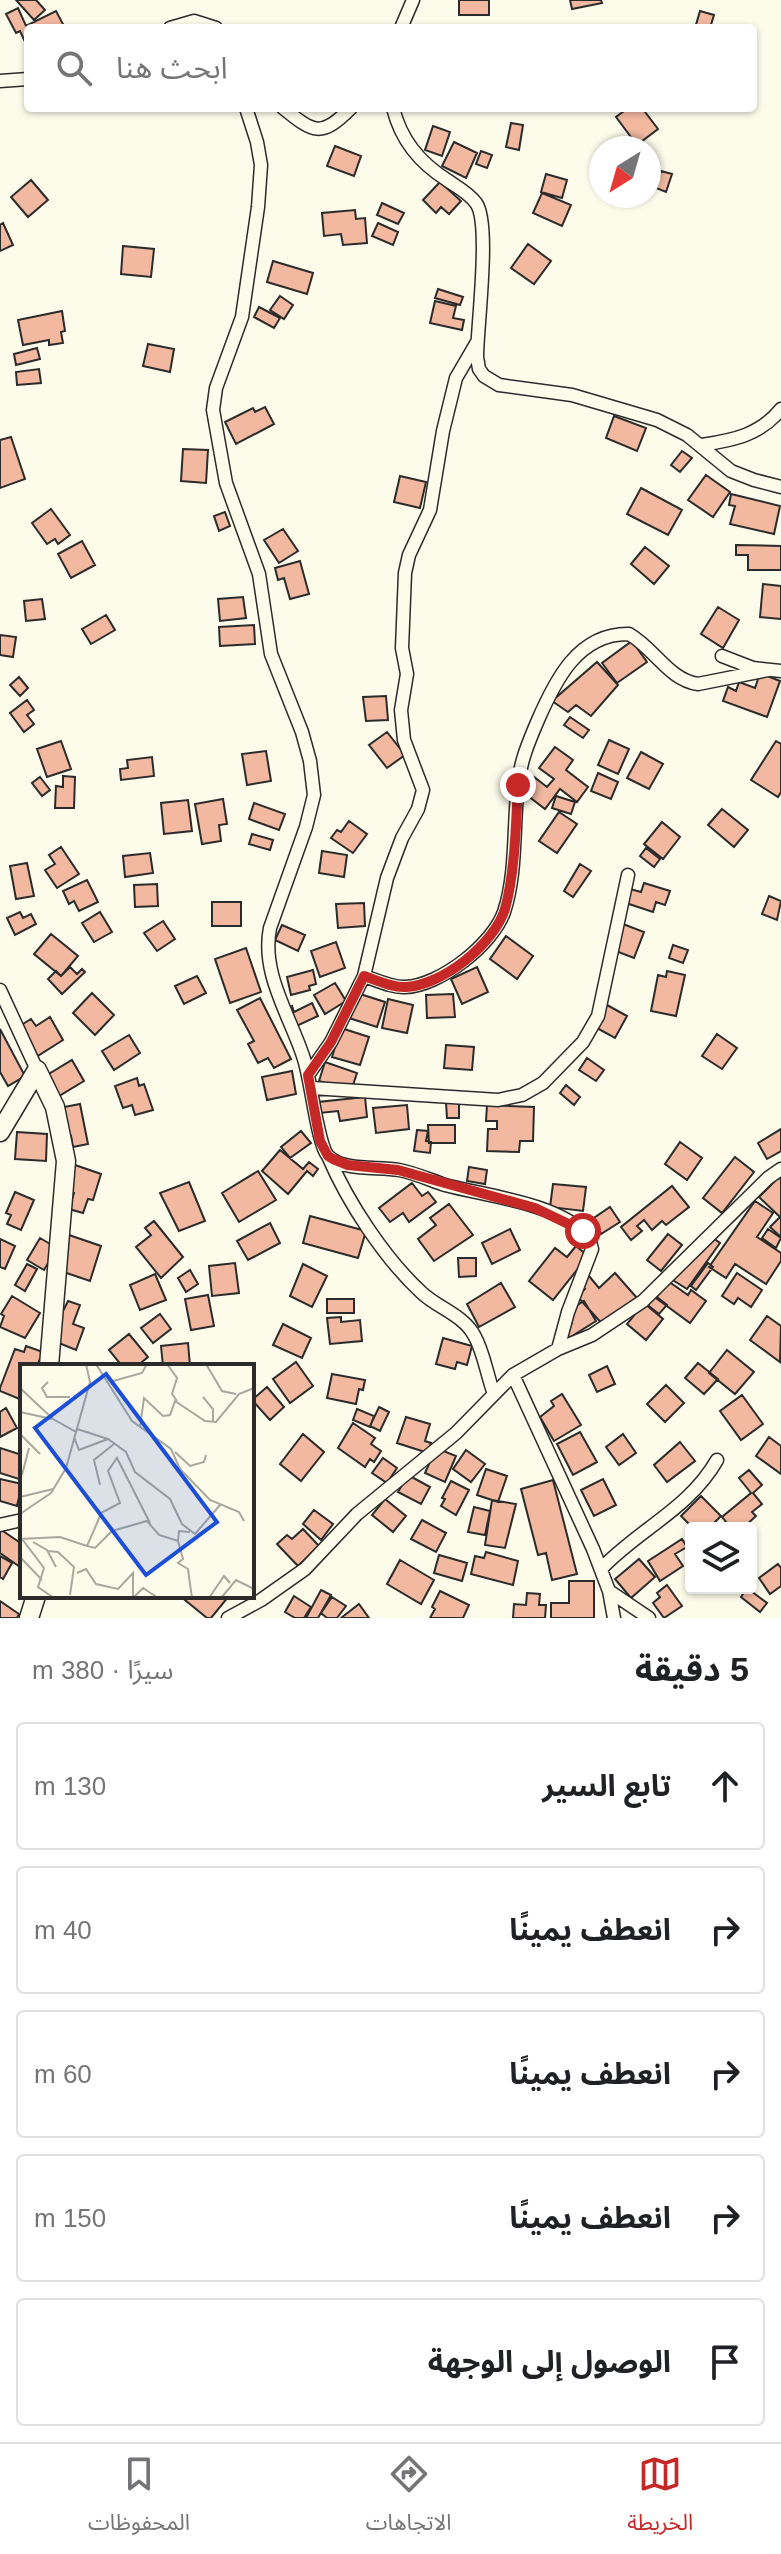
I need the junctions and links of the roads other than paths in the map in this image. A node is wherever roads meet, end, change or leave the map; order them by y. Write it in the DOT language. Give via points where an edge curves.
graph roads {
  1 [pos="413,0"];
  2 [pos="184,24"];
  3 [pos="203,24"];
  4 [pos="403,24"];
  5 [pos="24,79"];
  6 [pos="0,81"];
  7 [pos="247,112"];
  8 [pos="288,112"];
  9 [pos="347,112"];
  10 [pos="394,112"];
  11 [pos="477,342"];
  12 [pos="781,409"];
  13 [pos="702,445"];
  14 [pos="781,487"];
  15 [pos="722,656"];
  16 [pos="774,671"];
  17 [pos="628,875"];
  18 [pos="364,976"];
  19 [pos="0,990"];
  20 [pos="37,1070"];
  21 [pos="310,1082"];
  22 [pos="0,1132"];
  23 [pos="328,1156"];
  24 [pos="781,1169"];
  25 [pos="558,1349"];
  26 [pos="49,1364"];
  27 [pos="513,1375"];
  28 [pos="494,1394"];
  29 [pos="717,1460"];
  30 [pos="20,1520"];
  31 [pos="0,1525"];
  32 [pos="601,1569"];
  33 [pos="609,1591"];
  34 [pos="35,1598"];
  35 [pos="29,1618"];
  36 [pos="228,1618"];
  37 [pos="614,1618"];
  38 [pos="649,1618"];
  1 -- 4 [label="street"];
  2 -- 3 [label="street"];
  5 -- 6 [label="street"];
  7 -- 21 [label="street" via="261,165 258,207 242,317 213,410 226,483 259,574 275,668 302,732 313,781 312,806 268,939 271,971"];
  8 -- 9 [label="street" via="318,130"];
  10 -- 11 [label="street" via="414,154 480,210"];
  11 -- 13 [label="street" via="479,369 499,385 572,395 635,412"];
  11 -- 18 [label="street" via="456,378 430,510 405,573 402,648 407,674 401,710 404,740 423,790 387,878"];
  12 -- 13 [label="street" via="756,432"];
  13 -- 14 [label="street" via="731,471"];
  15 -- 16 [label="street"];
  16 -- 18 [label="street" via="698,684 674,674 629,634 606,636 585,649 552,687 521,767 506,905 495,930 465,960 438,977 405,987"];
  17 -- 21 [label="street" via="598,1016 583,1042 543,1083 498,1100"];
  18 -- 21 [label="street"];
  19 -- 20 [label="street"];
  20 -- 22 [label="street"];
  20 -- 26 [label="street" via="55,1107 66,1161"];
  21 -- 23 [label="street" via="320,1141"];
  23 -- 25 [label="street" via="535,1208 583,1231 592,1249"];
  23 -- 28 [label="street" via="362,1218 398,1266 474,1335"];
  24 -- 25 [label="street" via="643,1301 592,1335"];
  25 -- 27 [label="street"];
  27 -- 28 [label="street"];
  27 -- 32 [label="street"];
  28 -- 36 [label="street" via="433,1454 357,1514 305,1569"];
  29 -- 32 [label="street" via="693,1494 629,1541"];
  30 -- 31 [label="street"];
  32 -- 33 [label="street"];
  33 -- 37 [label="street"];
  33 -- 38 [label="street"];
  34 -- 35 [label="street"];
}
